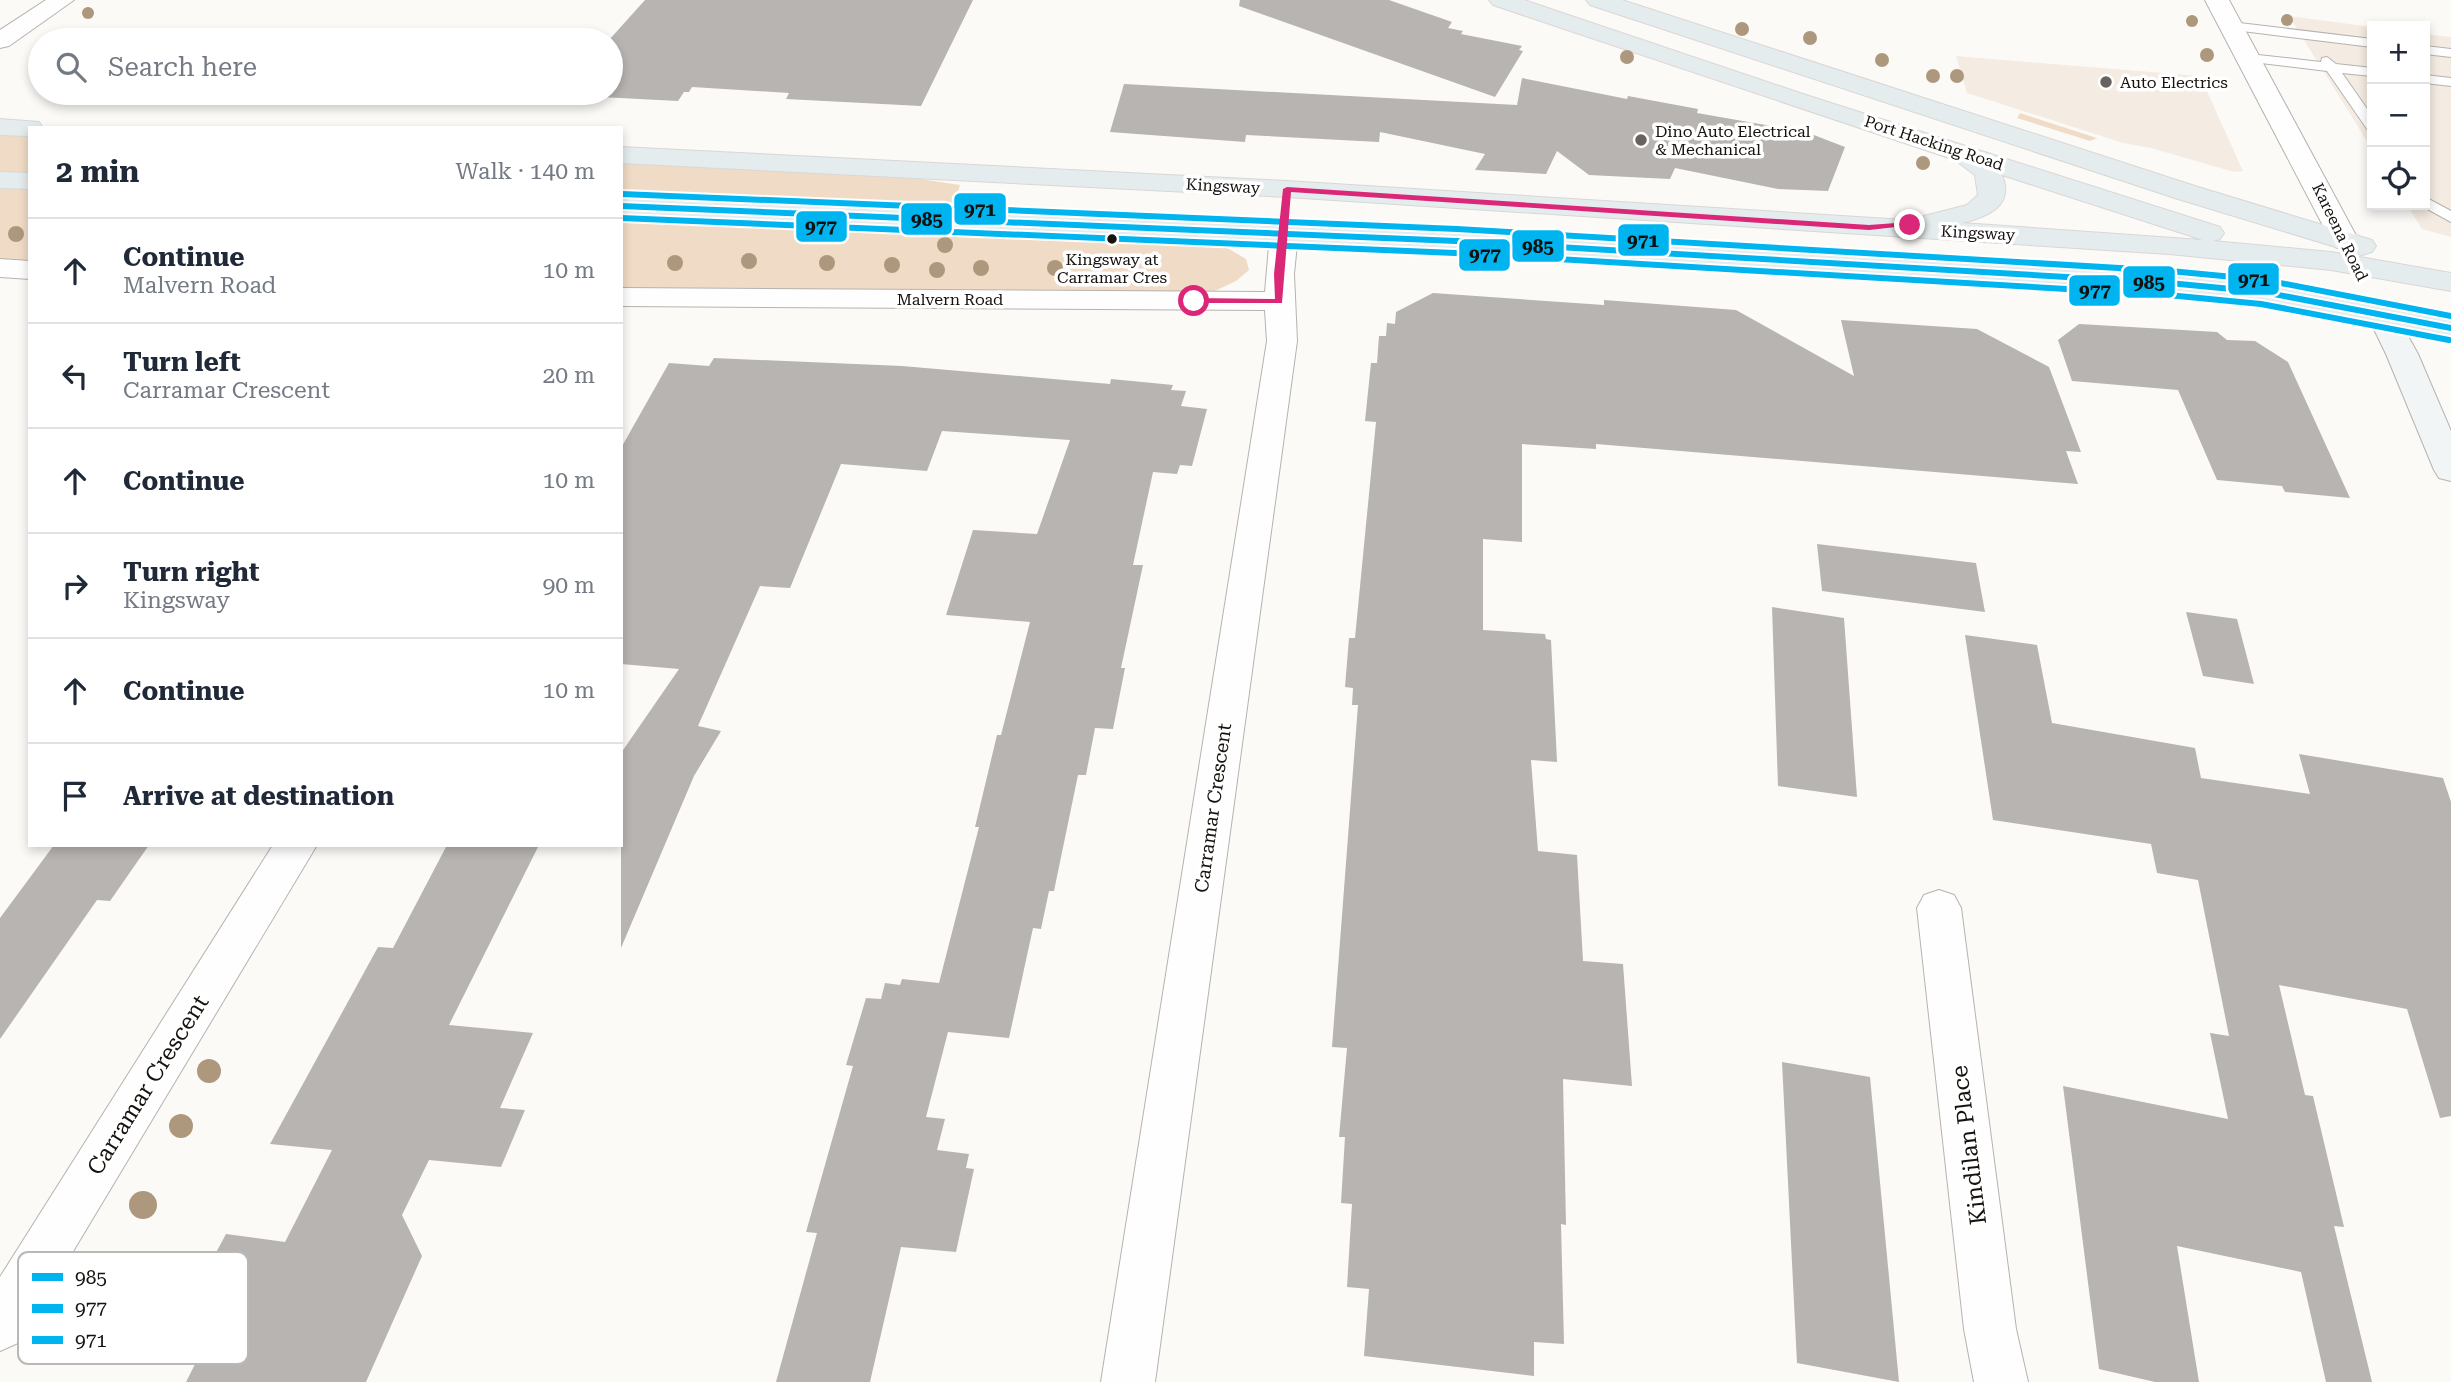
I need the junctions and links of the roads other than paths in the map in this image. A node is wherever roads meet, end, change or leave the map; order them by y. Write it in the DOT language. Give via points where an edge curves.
graph roads {
  1 [pos="62,0"];
  2 [pos="1501,0"];
  3 [pos="1598,0"];
  4 [pos="2217,0"];
  5 [pos="2231,26"];
  6 [pos="2310,36"];
  7 [pos="0,41"];
  8 [pos="2367,42"];
  9 [pos="2430,51"];
  10 [pos="2451,53"];
  11 [pos="2249,58"];
  12 [pos="2331,67"];
  13 [pos="2367,71"];
  14 [pos="2430,80"];
  15 [pos="2451,82"];
  16 [pos="2367,120"];
  17 [pos="0,127"];
  18 [pos="28,128"];
  19 [pos="1954,148"];
  20 [pos="623,155"];
  21 [pos="0,180"];
  22 [pos="28,181"];
  23 [pos="1287,189"];
  24 [pos="2430,205"];
  25 [pos="623,206"];
  26 [pos="2451,217"];
  27 [pos="1869,227"];
  28 [pos="1284,234"];
  29 [pos="2270,253"];
  30 [pos="2356,264"];
  31 [pos="0,268"];
  32 [pos="28,270"];
  33 [pos="2451,272"];
  34 [pos="2451,282"];
  35 [pos="1279,301"];
  36 [pos="625,304"];
  37 [pos="2451,312"];
  38 [pos="2381,313"];
  39 [pos="2451,328"];
  40 [pos="2451,470"];
  41 [pos="295,847"];
  42 [pos="1939,908"];
  43 [pos="45,1252"];
  44 [pos="18,1296"];
  45 [pos="0,1325"];
  46 [pos="1128,1382"];
  47 [pos="2001,1382"];
  1 -- 7 [label="street"];
  2 -- 19 [label="main road, Port Hacking Road"];
  3 -- 30 [label="main road, Port Hacking Road" via="2188,193"];
  4 -- 5 [label="street, Kareena Road"];
  5 -- 6 [label="lane"];
  5 -- 11 [label="street, Kareena Road"];
  6 -- 8 [label="lane"];
  6 -- 12 [label="lane"];
  9 -- 10 [label="lane"];
  11 -- 12 [label="lane"];
  11 -- 30 [label="street, Kareena Road"];
  12 -- 13 [label="lane"];
  12 -- 16 [label="lane"];
  14 -- 15 [label="lane"];
  17 -- 18 [label="main road"];
  19 -- 27 [label="main road" via="1988,172 1993,190 1989,203 1950,219"];
  19 -- 29 [label="main road, Port Hacking Road"];
  20 -- 23 [label="main road, Kingsway"];
  21 -- 22 [label="main road"];
  23 -- 27 [label="main road, Kingsway"];
  23 -- 28 [label="main road"];
  24 -- 26 [label="lane"];
  25 -- 28 [label="main road, Kingsway"];
  27 -- 29 [label="main road, Kingsway"];
  28 -- 35 [label="street, Carramar Crescent"];
  28 -- 38 [label="main road, Kingsway" via="2169,283 2263,292"];
  29 -- 30 [label="main road, Port Hacking Road"];
  30 -- 33 [label="main road"];
  30 -- 34 [label="main road"];
  30 -- 37 [label="main road"];
  30 -- 38 [label="main road, Kareena Road"];
  31 -- 32 [label="street"];
  35 -- 36 [label="street, Malvern Road"];
  35 -- 46 [label="street, Carramar Crescent" via="1282,341"];
  38 -- 39 [label="main road, Kingsway"];
  38 -- 40 [label="street, Kareena Road"];
  41 -- 43 [label="street, Carramar Crescent"];
  42 -- 47 [label="street, Kindilan Place" via="1990,1329"];
  44 -- 45 [label="street, Carramar Crescent"];
}
